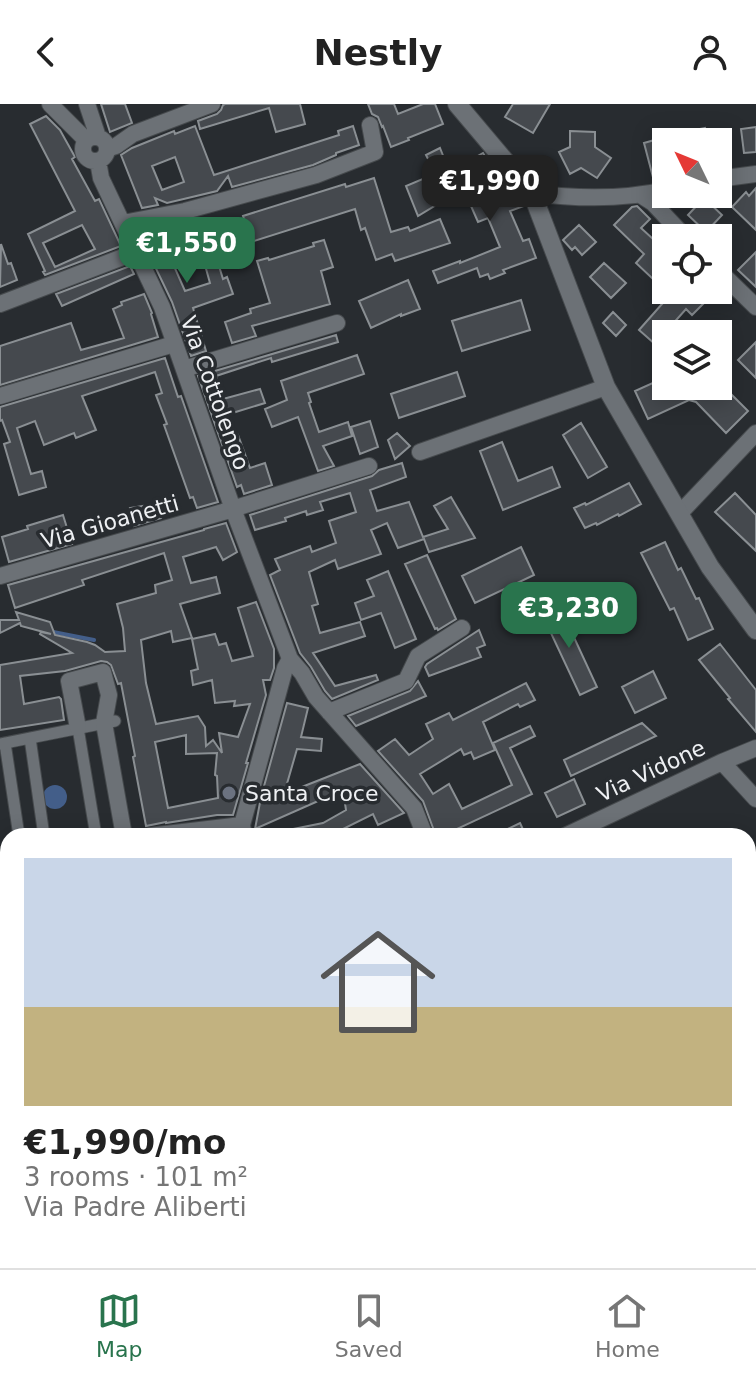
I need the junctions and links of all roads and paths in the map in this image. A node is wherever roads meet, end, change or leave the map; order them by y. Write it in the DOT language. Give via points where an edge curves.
graph roads {
  1 [pos="50,104"];
  2 [pos="87,104"];
  3 [pos="212,104"];
  4 [pos="457,104"];
  5 [pos="370,125"];
  6 [pos="97,147"];
  7 [pos="756,174"];
  8 [pos="732,177"];
  9 [pos="532,193"];
  10 [pos="652,194"];
  11 [pos="642,196"];
  12 [pos="123,223"];
  13 [pos="673,224"];
  14 [pos="136,252"];
  15 [pos="732,284"];
  16 [pos="0,304"];
  17 [pos="756,307"];
  18 [pos="337,323"];
  19 [pos="174,344"];
  20 [pos="184,369"];
  21 [pos="606,387"];
  22 [pos="0,396"];
  23 [pos="756,433"];
  24 [pos="420,452"];
  25 [pos="369,466"];
  26 [pos="233,509"];
  27 [pos="680,513"];
  28 [pos="0,576"];
  29 [pos="462,628"];
  30 [pos="756,630"];
  31 [pos="290,659"];
  32 [pos="329,712"];
  33 [pos="110,722"];
  34 [pos="78,728"];
  35 [pos="30,738"];
  36 [pos="2,744"];
  37 [pos="756,748"];
  38 [pos="722,762"];
  39 [pos="756,799"];
  40 [pos="18,828"];
  41 [pos="43,828"];
  42 [pos="95,828"];
  43 [pos="123,828"];
  44 [pos="244,828"];
  45 [pos="422,828"];
  46 [pos="582,828"];
  1 -- 6 [label="street"];
  2 -- 6 [label="street, Via Cottolengo"];
  3 -- 6 [label="street" via="133,134 116,146"];
  4 -- 9 [label="street"];
  5 -- 12 [label="street" via="375,152 316,175"];
  6 -- 12 [label="street, Via Cottolengo" via="101,178"];
  7 -- 8 [label="street"];
  9 -- 11 [label="street"];
  9 -- 21 [label="street"];
  10 -- 11 [label="street"];
  11 -- 13 [label="street"];
  12 -- 14 [label="street, Via Cottolengo"];
  14 -- 16 [label="street"];
  14 -- 19 [label="street, Via Cottolengo"];
  15 -- 17 [label="street"];
  18 -- 20 [label="street"];
  19 -- 20 [label="street, Via Cottolengo"];
  19 -- 22 [label="street"];
  20 -- 26 [label="street, Via Cottolengo"];
  21 -- 24 [label="street"];
  21 -- 27 [label="street"];
  23 -- 27 [label="street"];
  25 -- 26 [label="street"];
  26 -- 28 [label="street, Via Gioanetti"];
  26 -- 31 [label="street, Via Cottolengo"];
  27 -- 30 [label="street" via="710,567"];
  29 -- 32 [label="street" via="418,656 406,681"];
  31 -- 32 [label="street, Via Cottolengo"];
  31 -- 44 [label="street"];
  32 -- 45 [label="street, Via Cottolengo" via="414,808"];
  33 -- 34 [label="street"];
  33 -- 34 [label="street" via="103,672 69,681"];
  33 -- 43 [label="street"];
  34 -- 35 [label="street"];
  34 -- 42 [label="street"];
  35 -- 36 [label="street"];
  35 -- 41 [label="street"];
  36 -- 40 [label="street"];
  37 -- 38 [label="street, Via Vidone"];
  38 -- 39 [label="street"];
  38 -- 46 [label="street, Via Vidone"];
}
